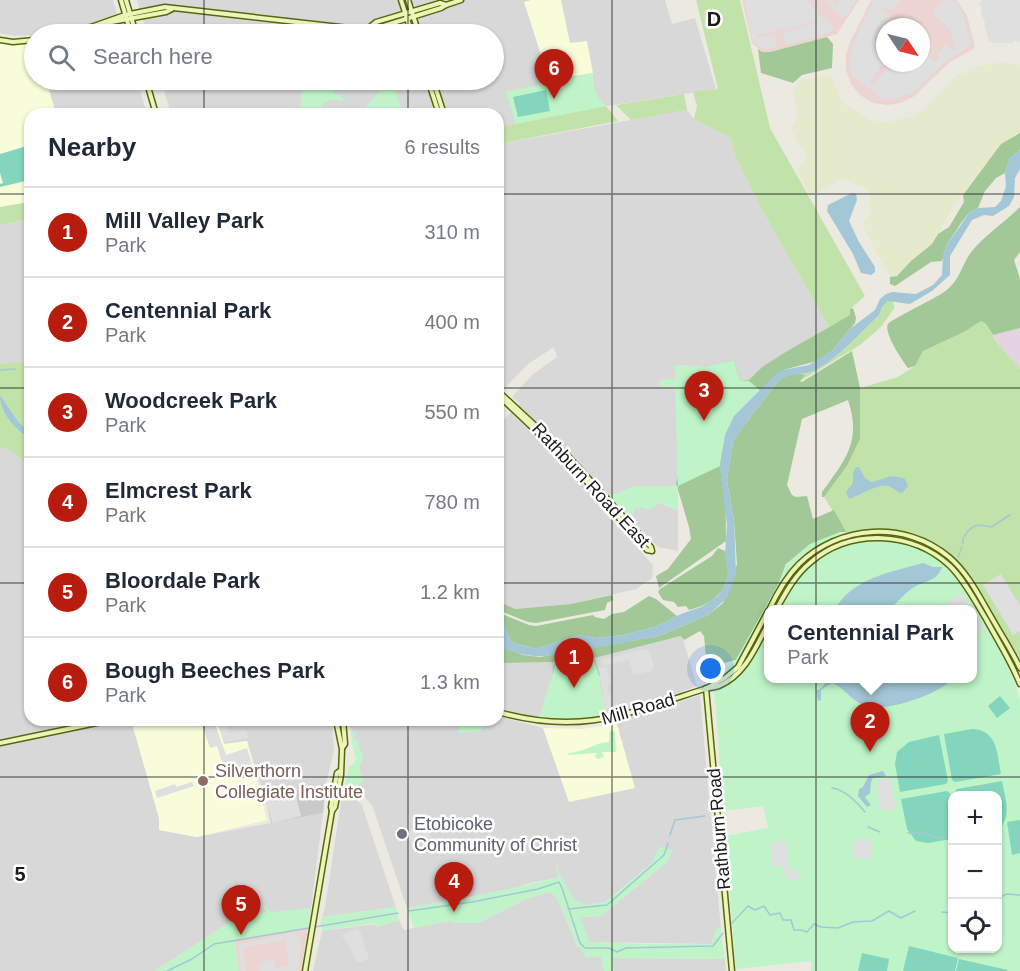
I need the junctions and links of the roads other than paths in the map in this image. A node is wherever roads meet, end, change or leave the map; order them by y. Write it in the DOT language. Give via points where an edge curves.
graph roads {
  1 [pos="121,0"];
  2 [pos="126,0"];
  3 [pos="401,0"];
  4 [pos="408,0"];
  5 [pos="461,0"];
  6 [pos="412,14"];
  7 [pos="128,16"];
  8 [pos="406,16"];
  9 [pos="101,24"];
  10 [pos="129,24"];
  11 [pos="132,24"];
  12 [pos="317,24"];
  13 [pos="374,24"];
  14 [pos="409,24"];
  15 [pos="416,24"];
  16 [pos="0,40"];
  17 [pos="24,41"];
  18 [pos="149,90"];
  19 [pos="431,90"];
  20 [pos="436,90"];
  21 [pos="154,108"];
  22 [pos="437,108"];
  23 [pos="442,108"];
  24 [pos="504,398"];
  25 [pos="504,399"];
  26 [pos="771,605"];
  27 [pos="779,605"];
  28 [pos="977,605"];
  29 [pos="977,605"];
  30 [pos="764,618"];
  31 [pos="764,631"];
  32 [pos="1020,668"];
  33 [pos="1020,684"];
  34 [pos="706,688"];
  35 [pos="504,713"];
  36 [pos="82,726"];
  37 [pos="337,726"];
  38 [pos="344,726"];
  39 [pos="0,743"];
  40 [pos="342,748"];
  41 [pos="305,971"];
  42 [pos="732,971"];
  1 -- 7 [label="street"];
  2 -- 7 [label="street"];
  3 -- 8 [label="street"];
  4 -- 6 [label="street"];
  5 -- 6 [label="street"];
  6 -- 8 [label="street"];
  6 -- 15 [label="street"];
  7 -- 9 [label="street"];
  7 -- 10 [label="street"];
  7 -- 11 [label="street"];
  7 -- 12 [label="street" via="165,7"];
  8 -- 13 [label="street"];
  8 -- 14 [label="street"];
  16 -- 17 [label="street"];
  18 -- 21 [label="street"];
  19 -- 22 [label="street"];
  20 -- 23 [label="street"];
  24 -- 25 [label="street, Rathburn Road East" via="569,457 651,547 651,552"];
  26 -- 32 [label="street" via="794,569 821,547 853,534 899,533 934,547 958,566 975,588"];
  27 -- 28 [label="street" via="798,574 818,556 854,540 873,538 911,543 937,556 962,580"];
  29 -- 33 [label="street"];
  30 -- 34 [label="street" via="738,667"];
  31 -- 34 [label="street" via="738,673 720,686"];
  34 -- 35 [label="street, Mill Road" via="623,716 591,722 548,722"];
  34 -- 42 [label="street, Rathburn Road"];
  36 -- 39 [label="street"];
  37 -- 40 [label="street"];
  38 -- 40 [label="street"];
  40 -- 41 [label="street" via="341,775"];
}
